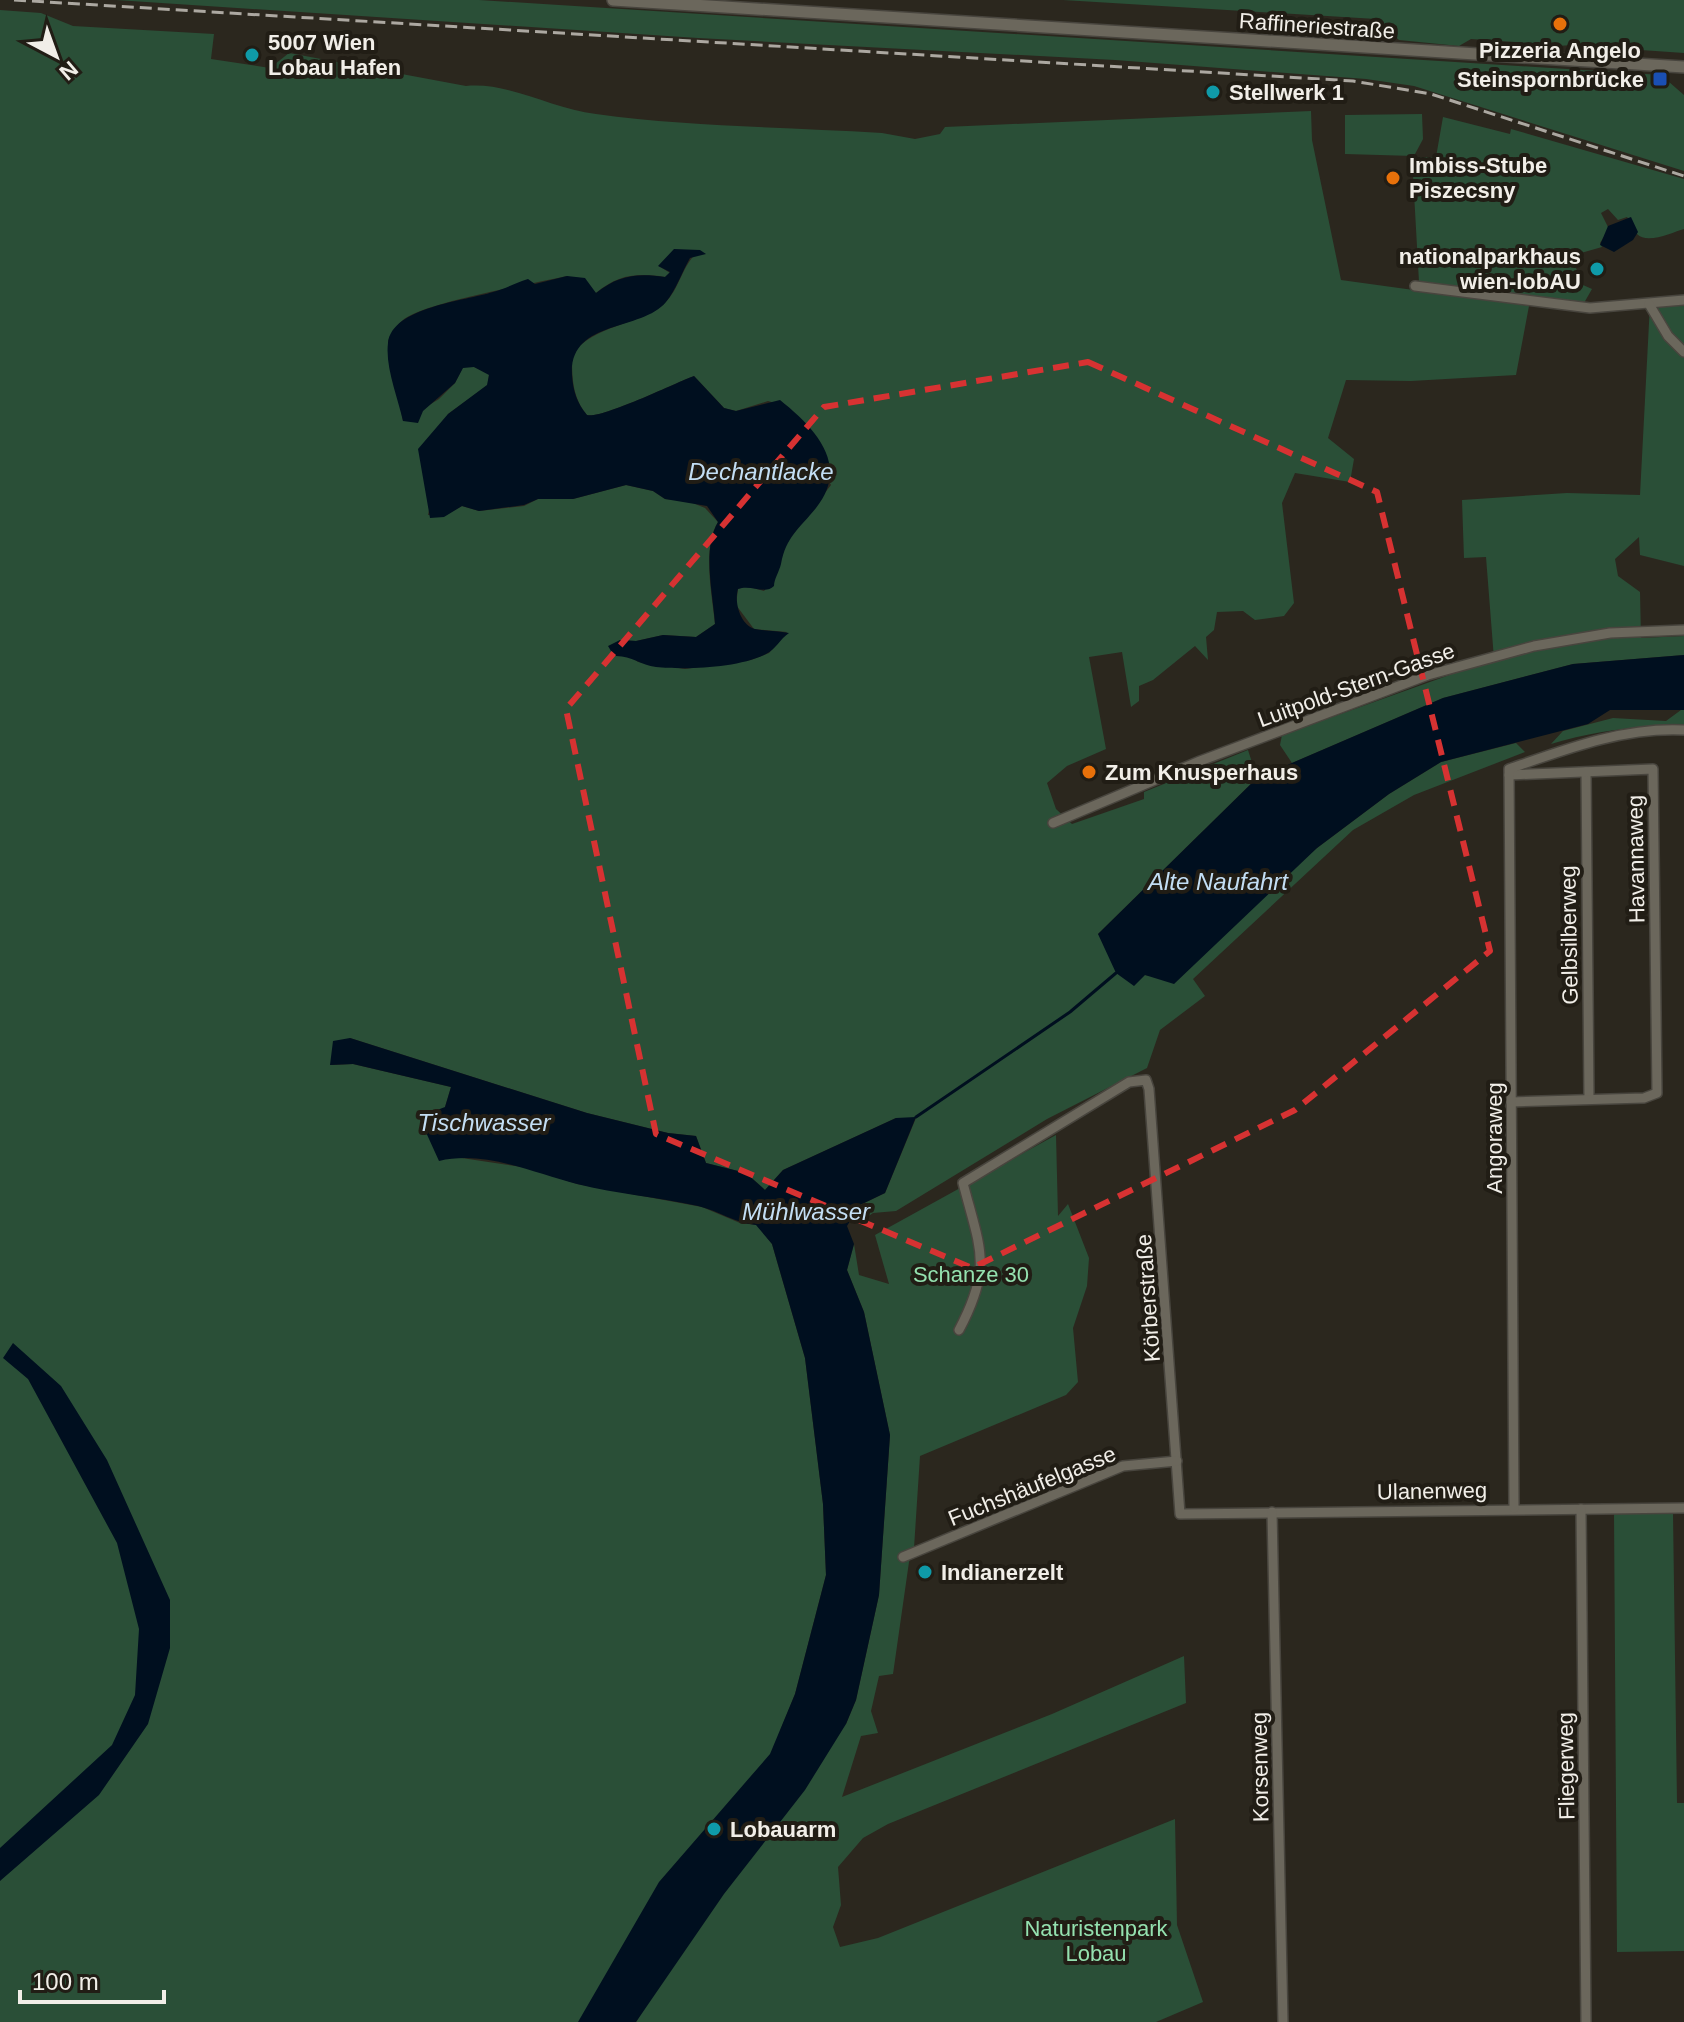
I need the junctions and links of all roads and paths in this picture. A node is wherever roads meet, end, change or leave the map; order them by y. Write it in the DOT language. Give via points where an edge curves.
graph roads {
  1 [pos="613,0"];
  2 [pos="1684,67"];
  3 [pos="1415,286"];
  4 [pos="1684,300"];
  5 [pos="1649,304"];
  6 [pos="1684,352"];
  7 [pos="1684,630"];
  8 [pos="1684,730"];
  9 [pos="1509,772"];
  10 [pos="1586,772"];
  11 [pos="1053,823"];
  12 [pos="1589,1099"];
  13 [pos="1511,1102"];
  14 [pos="959,1330"];
  15 [pos="1177,1461"];
  16 [pos="1514,1508"];
  17 [pos="1684,1508"];
  18 [pos="1581,1509"];
  19 [pos="1272,1512"];
  20 [pos="1180,1514"];
  21 [pos="903,1557"];
  22 [pos="1283,2022"];
  23 [pos="1586,2022"];
  1 -- 2 [label="street, Raffineriestraße"];
  3 -- 5 [label="street" via="1536,304"];
  4 -- 5 [label="street"];
  5 -- 6 [label="street"];
  7 -- 11 [label="street, Luitpold-Stern-Gasse" via="1610,633 1441,671 1200,761"];
  8 -- 9 [label="street" via="1591,741"];
  9 -- 10 [label="street, Havannaweg"];
  9 -- 13 [label="street, Angoraweg"];
  10 -- 12 [label="street, Gelbsilberweg"];
  10 -- 12 [label="street, Havannaweg" via="1653,769 1657,1093"];
  12 -- 13 [label="street"];
  13 -- 16 [label="street, Angoraweg"];
  14 -- 15 [label="street, Körberstraße" via="976,1297 983,1260 963,1183 1129,1082 1146,1080"];
  15 -- 20 [label="street, Körberstraße"];
  15 -- 21 [label="street, Fuchshäufelgasse" via="1123,1466"];
  16 -- 18 [label="street, Ulanenweg"];
  16 -- 19 [label="street, Ulanenweg"];
  17 -- 18 [label="street, Ulanenweg"];
  18 -- 23 [label="street, Fliegerweg"];
  19 -- 20 [label="street, Ulanenweg"];
  19 -- 22 [label="street, Korsenweg"];
}
